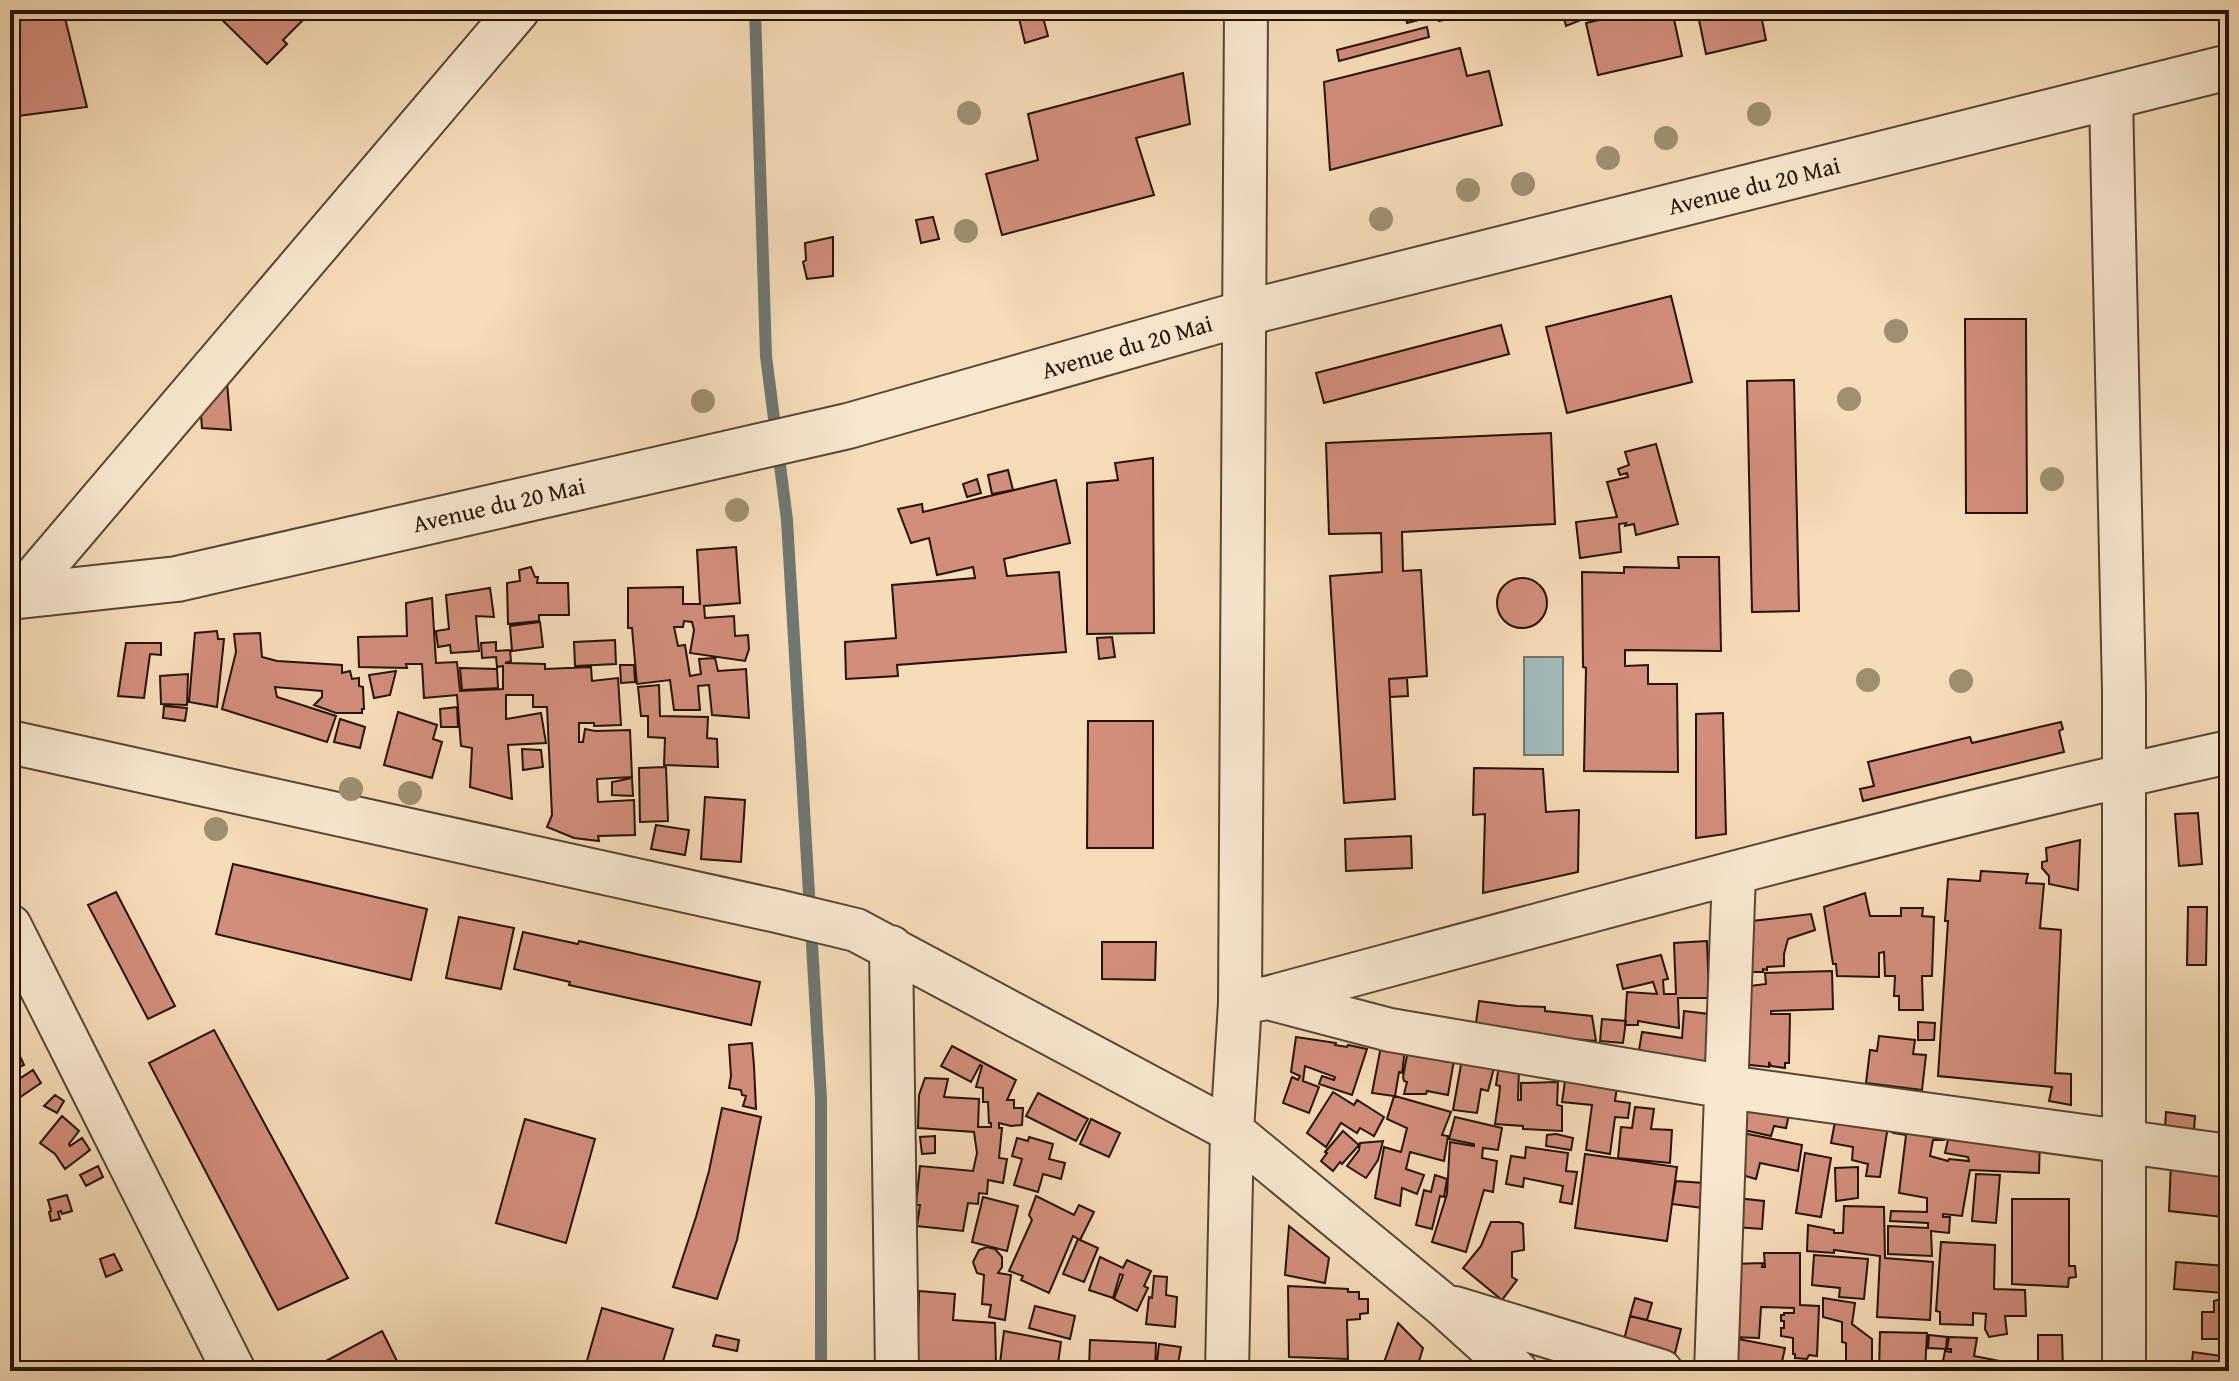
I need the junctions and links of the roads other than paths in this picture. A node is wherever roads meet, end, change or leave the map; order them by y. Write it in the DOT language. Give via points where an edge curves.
graph roads {
  1 [pos="1246,10"];
  2 [pos="511,13"];
  3 [pos="2229,67"];
  4 [pos="2111,97"];
  5 [pos="1245,313"];
  6 [pos="14,596"];
  7 [pos="10,742"];
  8 [pos="2229,752"];
  9 [pos="2125,775"];
  10 [pos="1734,873"];
  11 [pos="10,926"];
  12 [pos="873,939"];
  13 [pos="1254,1001"];
  14 [pos="1727,1087"];
  15 [pos="1232,1131"];
  16 [pos="2124,1140"];
  17 [pos="2229,1156"];
  18 [pos="1443,1305"];
  19 [pos="234,1371"];
  20 [pos="897,1371"];
  21 [pos="1227,1371"];
  22 [pos="1516,1371"];
  23 [pos="1661,1371"];
  24 [pos="1716,1371"];
  25 [pos="2124,1371"];
  1 -- 5 [label="street"];
  2 -- 6 [label="street"];
  3 -- 4 [label="street, Avenue du 20 Mai"];
  4 -- 5 [label="street, Avenue du 20 Mai"];
  4 -- 9 [label="street"];
  5 -- 6 [label="street, Avenue du 20 Mai" via="848,426 177,579"];
  5 -- 13 [label="street"];
  7 -- 12 [label="street" via="777,911"];
  8 -- 9 [label="street"];
  9 -- 10 [label="street"];
  9 -- 16 [label="street"];
  10 -- 13 [label="street"];
  10 -- 14 [label="street"];
  11 -- 19 [label="street"];
  12 -- 15 [label="street"];
  12 -- 20 [label="street" via="892,1102"];
  13 -- 14 [label="street" via="1390,1030"];
  13 -- 15 [label="street"];
  14 -- 16 [label="street"];
  14 -- 24 [label="street"];
  15 -- 18 [label="street"];
  15 -- 21 [label="street"];
  16 -- 17 [label="street"];
  16 -- 25 [label="street"];
  18 -- 22 [label="street"];
  18 -- 23 [label="street"];
}
